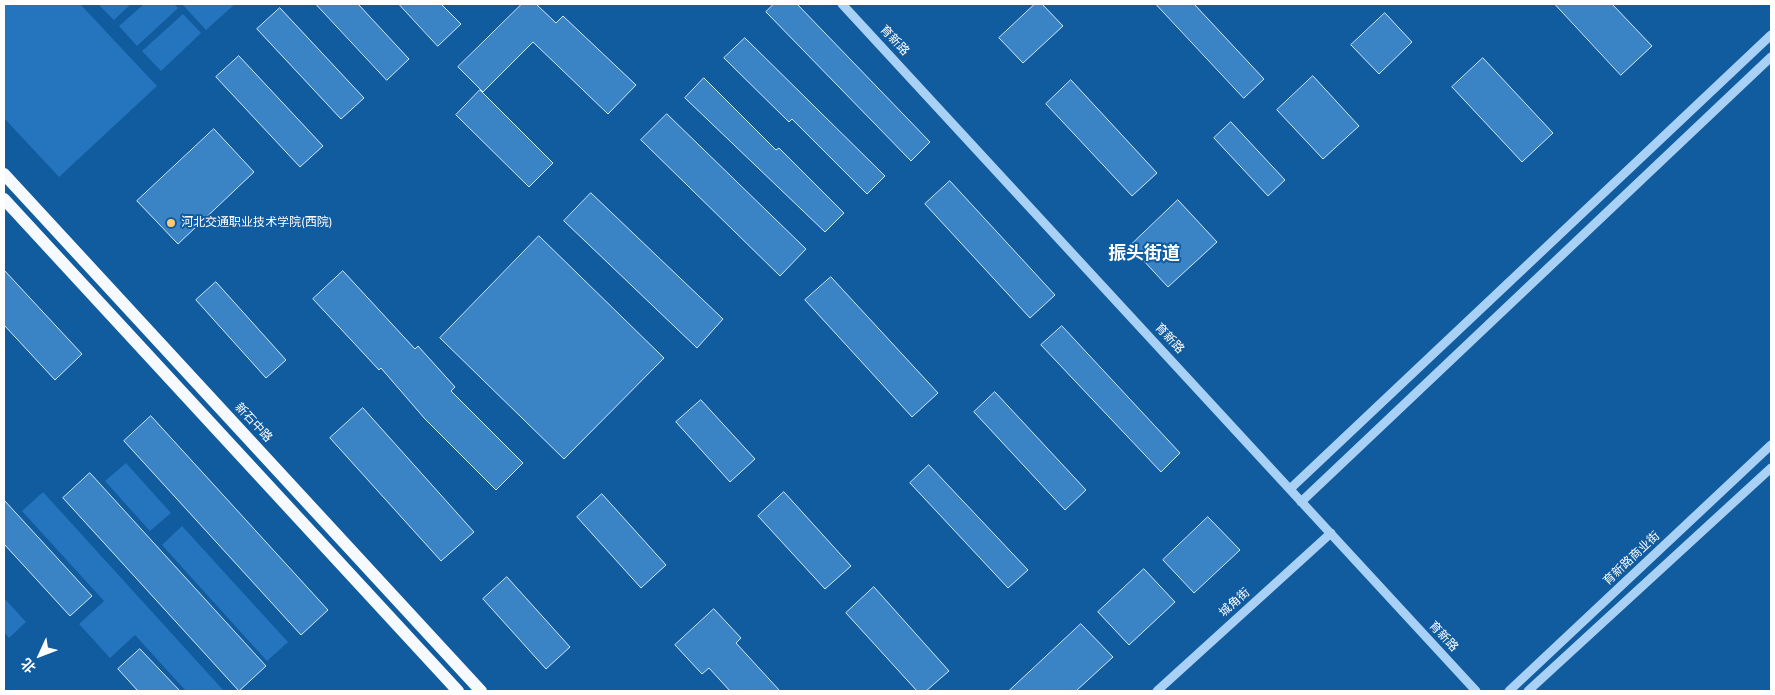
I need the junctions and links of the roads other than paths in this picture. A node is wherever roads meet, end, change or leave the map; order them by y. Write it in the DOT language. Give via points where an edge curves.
graph roads {
  1 [pos="842,4"];
  2 [pos="1771,35"];
  3 [pos="1771,58"];
  4 [pos="4,174"];
  5 [pos="4,199"];
  6 [pos="1771,445"];
  7 [pos="1771,468"];
  8 [pos="1290,489"];
  9 [pos="1302,502"];
  10 [pos="1331,533"];
  11 [pos="458,691"];
  12 [pos="481,691"];
  13 [pos="1157,691"];
  14 [pos="1476,691"];
  15 [pos="1509,691"];
  16 [pos="1528,691"];
  1 -- 8 [label="street, 育新路"];
  2 -- 8 [label="street"];
  3 -- 9 [label="street"];
  4 -- 12 [label="main road, 新石中路"];
  5 -- 11 [label="main road"];
  6 -- 15 [label="street, 育新路商业街"];
  7 -- 16 [label="street"];
  8 -- 9 [label="street, 育新路"];
  9 -- 10 [label="street, 育新路"];
  10 -- 13 [label="street, 城角街"];
  10 -- 14 [label="street, 育新路"];
}
